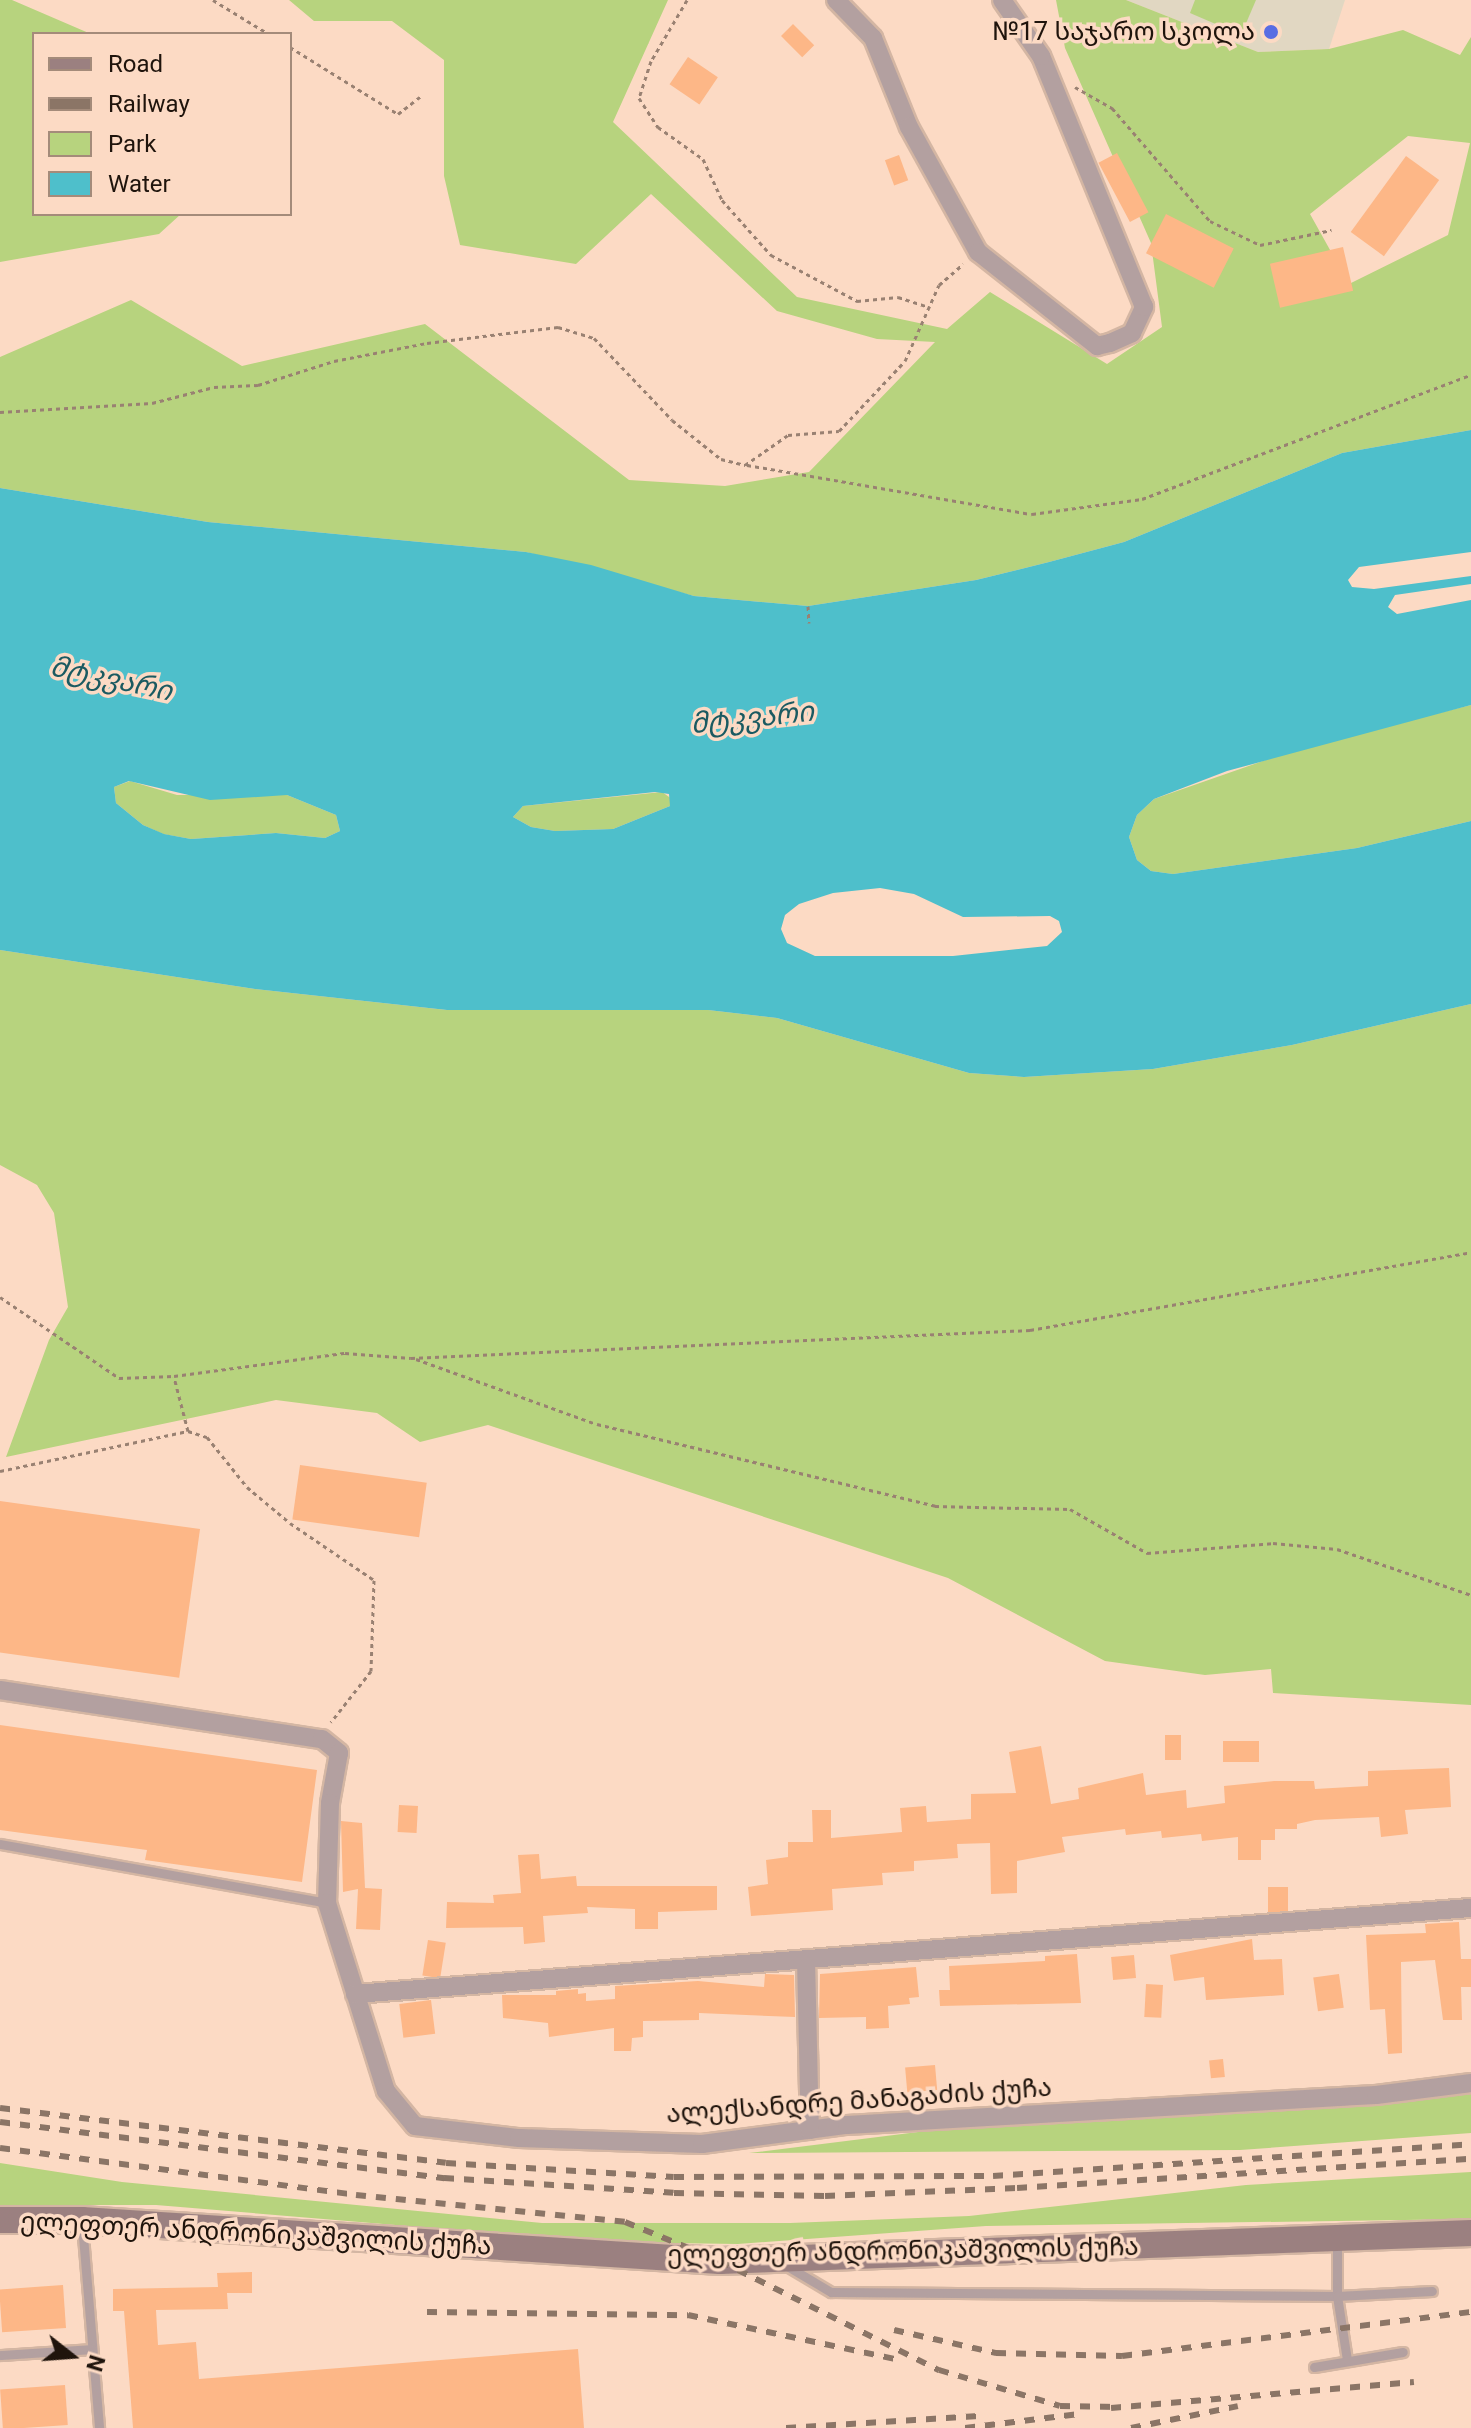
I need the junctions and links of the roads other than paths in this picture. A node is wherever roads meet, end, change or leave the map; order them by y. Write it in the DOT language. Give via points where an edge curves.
graph roads {
  1 [pos="836,0"];
  2 [pos="1002,0"];
  3 [pos="0,1690"];
  4 [pos="0,1844"];
  5 [pos="327,1903"];
  6 [pos="1471,1908"];
  7 [pos="806,1959"];
  8 [pos="355,1994"];
  9 [pos="1471,2083"];
  10 [pos="810,2130"];
  11 [pos="0,2220"];
  12 [pos="82,2220"];
  13 [pos="1471,2233"];
  14 [pos="1337,2238"];
  15 [pos="774,2259"];
  16 [pos="1432,2291"];
  17 [pos="1337,2296"];
  18 [pos="92,2349"];
  19 [pos="1403,2352"];
  20 [pos="0,2355"];
  21 [pos="1347,2360"];
  22 [pos="1314,2367"];
  23 [pos="99,2428"];
  1 -- 2 [label="street" via="873,38 909,127 978,252 1097,346 1132,333 1144,307 1047,71"];
  3 -- 5 [label="street, ალექსანდრე მანაგაძის ქუჩა" via="322,1739 339,1753 330,1803"];
  4 -- 5 [label="lane"];
  5 -- 8 [label="street, ალექსანდრე მანაგაძის ქუჩა"];
  6 -- 7 [label="street"];
  7 -- 8 [label="street"];
  7 -- 10 [label="street"];
  8 -- 10 [label="street, ალექსანდრე მანაგაძის ქუჩა" via="386,2091 415,2126 519,2138 702,2144"];
  9 -- 10 [label="street, ალექსანდრე მანაგაძის ქუჩა" via="1376,2095"];
  11 -- 12 [label="main road, ელეფთერ ანდრონიკაშვილის ქუჩა"];
  12 -- 15 [label="main road, ელეფთერ ანდრონიკაშვილის ქუჩა" via="720,2261"];
  12 -- 18 [label="lane"];
  13 -- 14 [label="main road, ელეფთერ ანდრონიკაშვილის ქუჩა"];
  14 -- 15 [label="main road, ელეფთერ ანდრონიკაშვილის ქუჩა"];
  14 -- 17 [label="lane"];
  15 -- 17 [label="lane" via="831,2292"];
  16 -- 17 [label="lane"];
  17 -- 21 [label="lane"];
  18 -- 20 [label="lane"];
  18 -- 23 [label="lane"];
  19 -- 21 [label="lane"];
  21 -- 22 [label="lane"];
}
